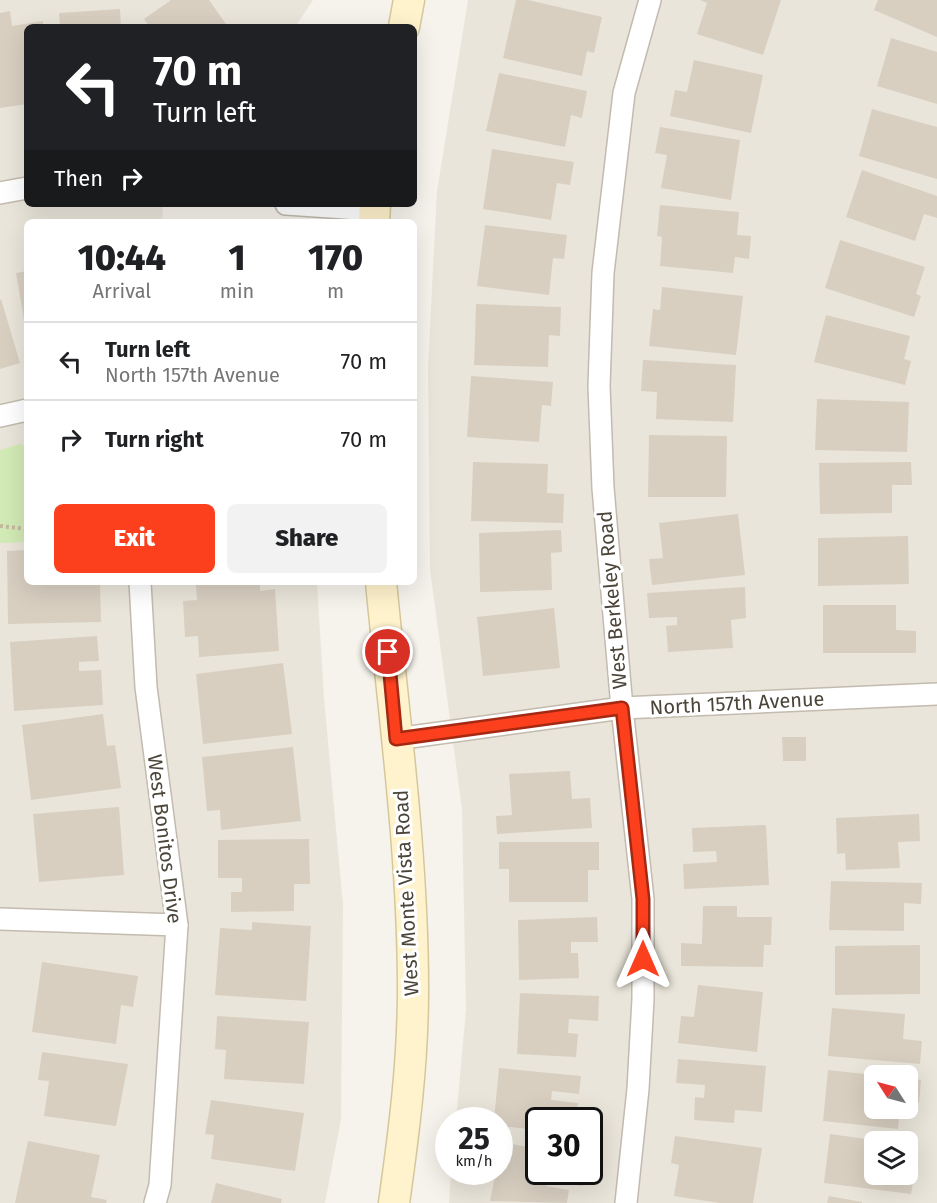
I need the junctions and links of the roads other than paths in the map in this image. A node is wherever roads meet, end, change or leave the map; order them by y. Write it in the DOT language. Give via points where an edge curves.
graph roads {
  1 [pos="409,0"];
  2 [pos="650,0"];
  3 [pos="405,24"];
  4 [pos="24,189"];
  5 [pos="0,193"];
  6 [pos="319,207"];
  7 [pos="375,212"];
  8 [pos="24,411"];
  9 [pos="0,416"];
  10 [pos="140,585"];
  11 [pos="381,585"];
  12 [pos="937,694"];
  13 [pos="622,708"];
  14 [pos="396,739"];
  15 [pos="0,919"];
  16 [pos="177,925"];
  17 [pos="155,1203"];
  18 [pos="394,1203"];
  19 [pos="626,1203"];
  1 -- 3 [label="street"];
  2 -- 13 [label="street, West Berkeley Road" via="624,93 603,284 599,386 603,488"];
  4 -- 5 [label="street"];
  6 -- 7 [label="street"];
  8 -- 9 [label="street"];
  10 -- 16 [label="street, West Bonitos Drive" via="146,687"];
  11 -- 14 [label="street, West Monte Vista Road"];
  12 -- 13 [label="street, North 157th Avenue"];
  13 -- 14 [label="street, North 157th Avenue"];
  13 -- 19 [label="street, West Berkeley Road" via="643,899 638,1089"];
  14 -- 18 [label="street, West Monte Vista Road" via="409,866 413,991 407,1110"];
  15 -- 16 [label="street"];
  16 -- 17 [label="street, West Bonitos Drive" via="160,1185"];
}
